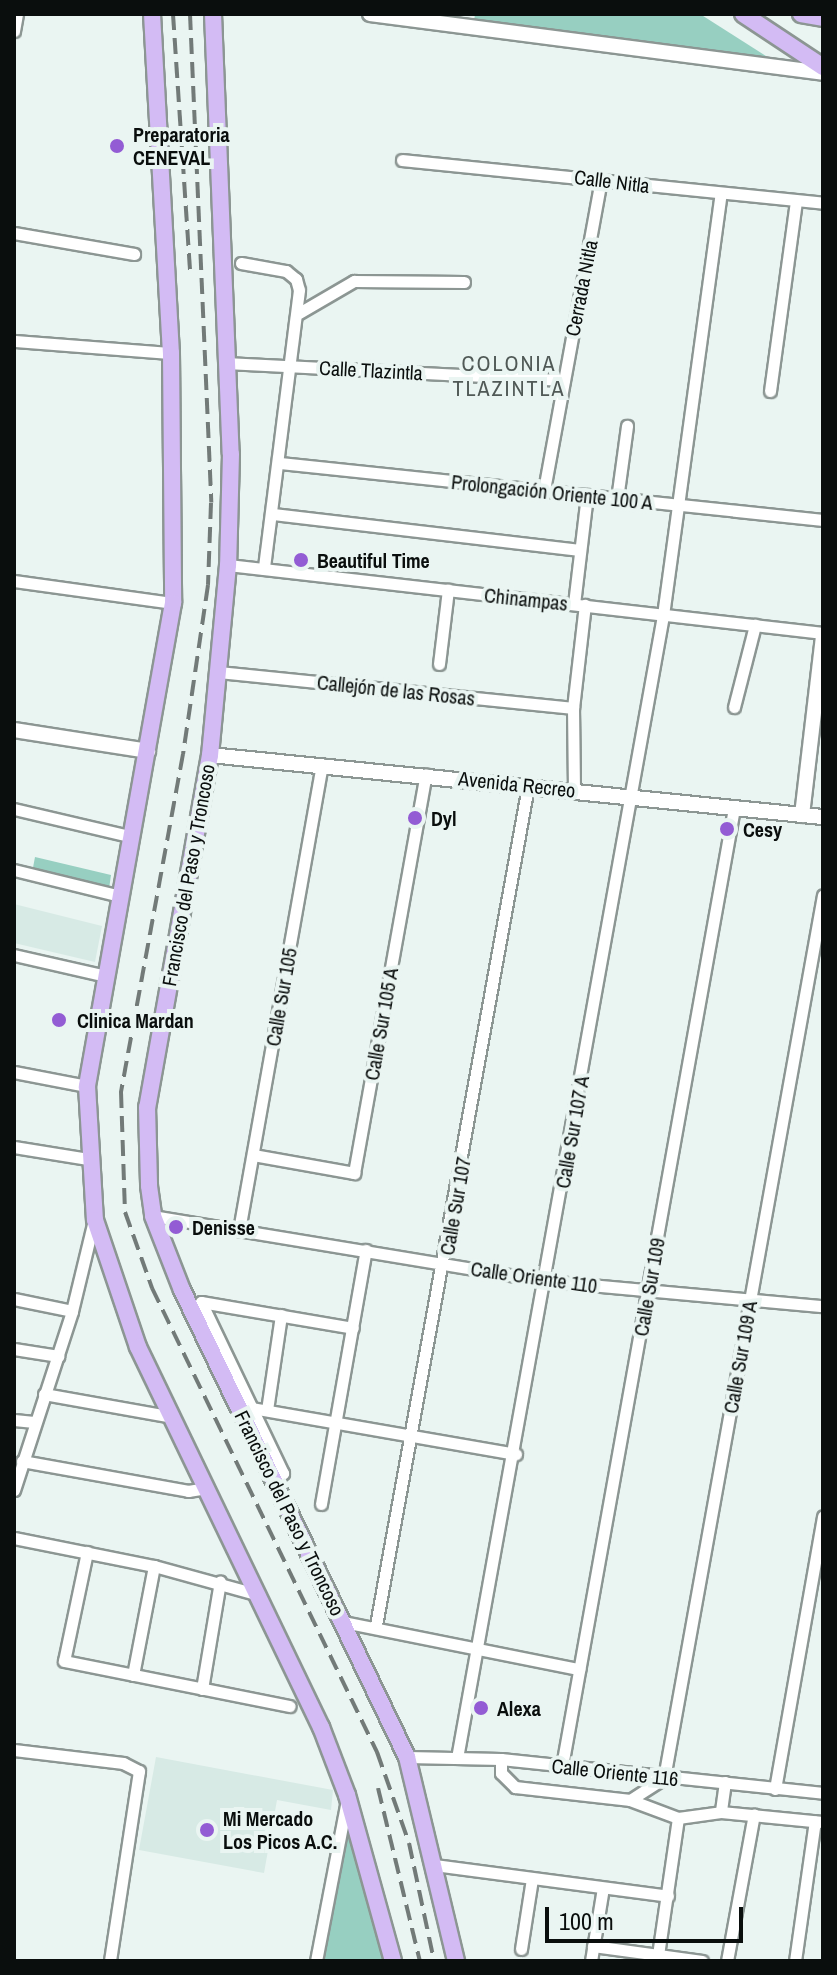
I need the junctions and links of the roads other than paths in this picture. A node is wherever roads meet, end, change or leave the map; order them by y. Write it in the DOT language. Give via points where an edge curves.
graph roads {
  1 [pos="17,14"];
  2 [pos="152,14"];
  3 [pos="213,14"];
  4 [pos="372,14"];
  5 [pos="743,14"];
  6 [pos="801,14"];
  7 [pos="823,18"];
  8 [pos="14,31"];
  9 [pos="823,67"];
  10 [pos="823,73"];
  11 [pos="402,160"];
  12 [pos="601,180"];
  13 [pos="721,194"];
  14 [pos="796,201"];
  15 [pos="823,203"];
  16 [pos="14,233"];
  17 [pos="134,254"];
  18 [pos="241,263"];
  19 [pos="464,282"];
  20 [pos="299,313"];
  21 [pos="14,341"];
  22 [pos="171,353"];
  23 [pos="226,363"];
  24 [pos="292,366"];
  25 [pos="564,380"];
  26 [pos="770,391"];
  27 [pos="627,426"];
  28 [pos="280,463"];
  29 [pos="544,490"];
  30 [pos="587,495"];
  31 [pos="617,499"];
  32 [pos="675,505"];
  33 [pos="273,514"];
  34 [pos="823,520"];
  35 [pos="580,550"];
  36 [pos="228,565"];
  37 [pos="264,569"];
  38 [pos="14,581"];
  39 [pos="448,590"];
  40 [pos="173,603"];
  41 [pos="580,605"];
  42 [pos="663,615"];
  43 [pos="755,625"];
  44 [pos="823,635"];
  45 [pos="439,664"];
  46 [pos="219,672"];
  47 [pos="734,707"];
  48 [pos="573,708"];
  49 [pos="14,730"];
  50 [pos="148,751"];
  51 [pos="210,755"];
  52 [pos="322,764"];
  53 [pos="426,774"];
  54 [pos="528,786"];
  55 [pos="574,789"];
  56 [pos="633,795"];
  57 [pos="734,808"];
  58 [pos="14,809"];
  59 [pos="802,815"];
  60 [pos="823,817"];
  61 [pos="133,837"];
  62 [pos="14,870"];
  63 [pos="823,895"];
  64 [pos="121,896"];
  65 [pos="14,955"];
  66 [pos="106,976"];
  67 [pos="14,1072"];
  68 [pos="87,1086"];
  69 [pos="14,1147"];
  70 [pos="253,1155"];
  71 [pos="88,1159"];
  72 [pos="153,1216"];
  73 [pos="95,1220"];
  74 [pos="239,1230"];
  75 [pos="366,1250"];
  76 [pos="444,1264"];
  77 [pos="546,1281"];
  78 [pos="648,1292"];
  79 [pos="14,1299"];
  80 [pos="750,1300"];
  81 [pos="823,1306"];
  82 [pos="72,1311"];
  83 [pos="281,1315"];
  84 [pos="353,1328"];
  85 [pos="14,1349"];
  86 [pos="58,1356"];
  87 [pos="219,1356"];
  88 [pos="44,1394"];
  89 [pos="252,1408"];
  90 [pos="267,1410"];
  91 [pos="175,1417"];
  92 [pos="14,1420"];
  93 [pos="336,1421"];
  94 [pos="34,1422"];
  95 [pos="412,1435"];
  96 [pos="516,1454"];
  97 [pos="22,1461"];
  98 [pos="274,1482"];
  99 [pos="207,1488"];
  100 [pos="14,1490"];
  101 [pos="321,1504"];
  102 [pos="823,1516"];
  103 [pos="14,1538"];
  104 [pos="87,1552"];
  105 [pos="154,1566"];
  106 [pos="220,1582"];
  107 [pos="260,1595"];
  108 [pos="343,1622"];
  109 [pos="376,1625"];
  110 [pos="478,1650"];
  111 [pos="579,1669"];
  112 [pos="133,1675"];
  113 [pos="202,1689"];
  114 [pos="290,1706"];
  115 [pos="14,1750"];
  116 [pos="407,1757"];
  117 [pos="457,1758"];
  118 [pos="501,1759"];
  119 [pos="562,1766"];
  120 [pos="664,1778"];
  121 [pos="725,1782"];
  122 [pos="775,1789"];
  123 [pos="823,1793"];
  124 [pos="347,1795"];
  125 [pos="630,1800"];
  126 [pos="721,1812"];
  127 [pos="754,1814"];
  128 [pos="678,1818"];
  129 [pos="819,1821"];
  130 [pos="434,1865"];
  131 [pos="532,1879"];
  132 [pos="603,1888"];
  133 [pos="668,1896"];
  134 [pos="593,1946"];
  135 [pos="521,1949"];
  136 [pos="658,1955"];
  137 [pos="110,1961"];
  138 [pos="316,1961"];
  139 [pos="393,1961"];
  140 [pos="456,1961"];
  141 [pos="591,1961"];
  142 [pos="702,1961"];
  143 [pos="727,1961"];
  144 [pos="795,1961"];
  1 -- 8 [label="street"];
  2 -- 22 [label="main road"];
  3 -- 23 [label="main road, Francisco del Paso y Troncoso"];
  4 -- 10 [label="street"];
  5 -- 9 [label="main road"];
  6 -- 7 [label="main road"];
  11 -- 12 [label="street, Calle Nitla"];
  12 -- 13 [label="street, Calle Nitla"];
  12 -- 25 [label="street, Cerrada Nitla"];
  13 -- 14 [label="street, Calle Nitla"];
  13 -- 32 [label="street, Calle Sur 107 A"];
  14 -- 15 [label="street, Calle Nitla"];
  14 -- 26 [label="street"];
  16 -- 17 [label="street"];
  18 -- 20 [label="street" via="274,267 296,279"];
  19 -- 20 [label="street" via="354,281"];
  20 -- 24 [label="street"];
  21 -- 22 [label="street"];
  22 -- 40 [label="main road"];
  23 -- 24 [label="street, Calle Tlazintla"];
  23 -- 36 [label="main road, Francisco del Paso y Troncoso"];
  24 -- 25 [label="street, Calle Tlazintla"];
  24 -- 28 [label="street"];
  25 -- 29 [label="street, Cerrada Nitla"];
  27 -- 31 [label="street"];
  28 -- 29 [label="street, Prolongación Oriente 100 A"];
  28 -- 33 [label="street"];
  29 -- 30 [label="street, Prolongación Oriente 100 A"];
  30 -- 31 [label="street, Prolongación Oriente 100 A"];
  30 -- 35 [label="street"];
  31 -- 32 [label="street, Prolongación Oriente 100 A"];
  32 -- 34 [label="street, Prolongación Oriente 100 A"];
  32 -- 42 [label="street, Calle Sur 107 A"];
  33 -- 35 [label="street"];
  33 -- 37 [label="street"];
  35 -- 41 [label="street"];
  36 -- 37 [label="street, Chinampas"];
  36 -- 46 [label="main road, Francisco del Paso y Troncoso"];
  37 -- 39 [label="street, Chinampas"];
  38 -- 40 [label="street"];
  39 -- 41 [label="street, Chinampas"];
  39 -- 45 [label="street"];
  40 -- 50 [label="main road"];
  41 -- 42 [label="street, Chinampas"];
  41 -- 48 [label="street"];
  42 -- 43 [label="street, Chinampas"];
  42 -- 56 [label="street, Calle Sur 107 A"];
  43 -- 44 [label="street, Chinampas"];
  43 -- 47 [label="street"];
  44 -- 59 [label="street"];
  46 -- 48 [label="street, Callejón de las Rosas"];
  46 -- 51 [label="main road, Francisco del Paso y Troncoso"];
  48 -- 55 [label="street"];
  49 -- 50 [label="street"];
  50 -- 61 [label="main road"];
  51 -- 52 [label="street, Avenida Recreo"];
  51 -- 72 [label="main road, Francisco del Paso y Troncoso" via="147,1107"];
  52 -- 53 [label="street, Avenida Recreo"];
  52 -- 70 [label="street, Calle Sur 105"];
  53 -- 54 [label="street, Avenida Recreo"];
  53 -- 70 [label="street, Calle Sur 105 A" via="354,1173"];
  54 -- 55 [label="street, Avenida Recreo"];
  54 -- 76 [label="street, Calle Sur 107"];
  55 -- 56 [label="street, Avenida Recreo"];
  56 -- 57 [label="street, Avenida Recreo"];
  56 -- 77 [label="street, Calle Sur 107 A"];
  57 -- 59 [label="street, Avenida Recreo"];
  57 -- 78 [label="street, Calle Sur 109"];
  58 -- 61 [label="street"];
  59 -- 60 [label="street, Avenida Recreo"];
  61 -- 64 [label="main road"];
  62 -- 64 [label="street"];
  63 -- 80 [label="street, Calle Sur 109 A"];
  64 -- 66 [label="main road"];
  65 -- 66 [label="street"];
  66 -- 68 [label="main road"];
  67 -- 68 [label="street"];
  68 -- 71 [label="main road"];
  69 -- 71 [label="street"];
  70 -- 74 [label="street, Calle Sur 105"];
  71 -- 73 [label="main road"];
  72 -- 74 [label="street, Calle Oriente 110"];
  72 -- 87 [label="main road, Francisco del Paso y Troncoso"];
  73 -- 82 [label="street"];
  73 -- 91 [label="main road" via="138,1347"];
  74 -- 75 [label="street, Calle Oriente 110"];
  75 -- 76 [label="street, Calle Oriente 110"];
  75 -- 84 [label="street"];
  76 -- 77 [label="street, Calle Oriente 110"];
  76 -- 95 [label="street, Calle Sur 107"];
  77 -- 78 [label="street, Calle Oriente 110"];
  77 -- 96 [label="street, Calle Sur 107 A"];
  78 -- 80 [label="street, Calle Oriente 110"];
  78 -- 111 [label="street, Calle Sur 109"];
  79 -- 82 [label="street"];
  80 -- 81 [label="street, Calle Oriente 110"];
  80 -- 120 [label="street, Calle Sur 109 A"];
  82 -- 86 [label="street"];
  83 -- 84 [label="street"];
  83 -- 87 [label="street" via="201,1302"];
  83 -- 90 [label="street"];
  84 -- 93 [label="street"];
  85 -- 86 [label="street"];
  86 -- 88 [label="street"];
  87 -- 89 [label="street"];
  87 -- 98 [label="main road, Francisco del Paso y Troncoso"];
  88 -- 91 [label="street"];
  88 -- 94 [label="street"];
  89 -- 90 [label="street"];
  89 -- 98 [label="street" via="283,1473"];
  90 -- 93 [label="street"];
  91 -- 99 [label="main road"];
  92 -- 94 [label="street"];
  93 -- 95 [label="street"];
  93 -- 101 [label="street"];
  94 -- 97 [label="street"];
  95 -- 96 [label="street"];
  95 -- 109 [label="street, Calle Sur 107"];
  96 -- 110 [label="street, Calle Sur 107 A"];
  97 -- 99 [label="street" via="188,1491"];
  97 -- 100 [label="street"];
  98 -- 108 [label="main road, Francisco del Paso y Troncoso"];
  99 -- 107 [label="main road"];
  102 -- 122 [label="street"];
  103 -- 104 [label="street"];
  104 -- 105 [label="street"];
  104 -- 112 [label="street" via="64,1661"];
  105 -- 106 [label="street"];
  105 -- 112 [label="street"];
  106 -- 107 [label="street"];
  106 -- 113 [label="street"];
  107 -- 124 [label="main road"];
  108 -- 109 [label="street"];
  108 -- 116 [label="main road, Francisco del Paso y Troncoso"];
  109 -- 110 [label="street"];
  110 -- 111 [label="street"];
  110 -- 117 [label="street, Calle Sur 107 A"];
  111 -- 119 [label="street, Calle Sur 109"];
  112 -- 113 [label="street"];
  113 -- 114 [label="street"];
  115 -- 137 [label="street" via="123,1763 139,1771"];
  116 -- 117 [label="street, Calle Oriente 116"];
  116 -- 130 [label="main road, Francisco del Paso y Troncoso"];
  117 -- 118 [label="street, Calle Oriente 116"];
  118 -- 119 [label="street, Calle Oriente 116"];
  118 -- 125 [label="street" via="501,1773 515,1787"];
  119 -- 120 [label="street, Calle Oriente 116"];
  120 -- 121 [label="street, Calle Oriente 116"];
  120 -- 125 [label="street"];
  121 -- 122 [label="street, Calle Oriente 116"];
  121 -- 126 [label="street"];
  122 -- 123 [label="street, Calle Oriente 116"];
  124 -- 138 [label="street"];
  124 -- 139 [label="main road"];
  125 -- 128 [label="street"];
  126 -- 127 [label="street"];
  126 -- 128 [label="street"];
  127 -- 129 [label="street"];
  127 -- 143 [label="street"];
  128 -- 133 [label="street"];
  129 -- 144 [label="street"];
  130 -- 131 [label="street"];
  130 -- 140 [label="main road, Francisco del Paso y Troncoso"];
  131 -- 132 [label="street"];
  131 -- 135 [label="street"];
  132 -- 133 [label="street"];
  132 -- 134 [label="street"];
  133 -- 136 [label="street"];
  134 -- 136 [label="street"];
  134 -- 141 [label="street"];
  136 -- 142 [label="street"];
}
